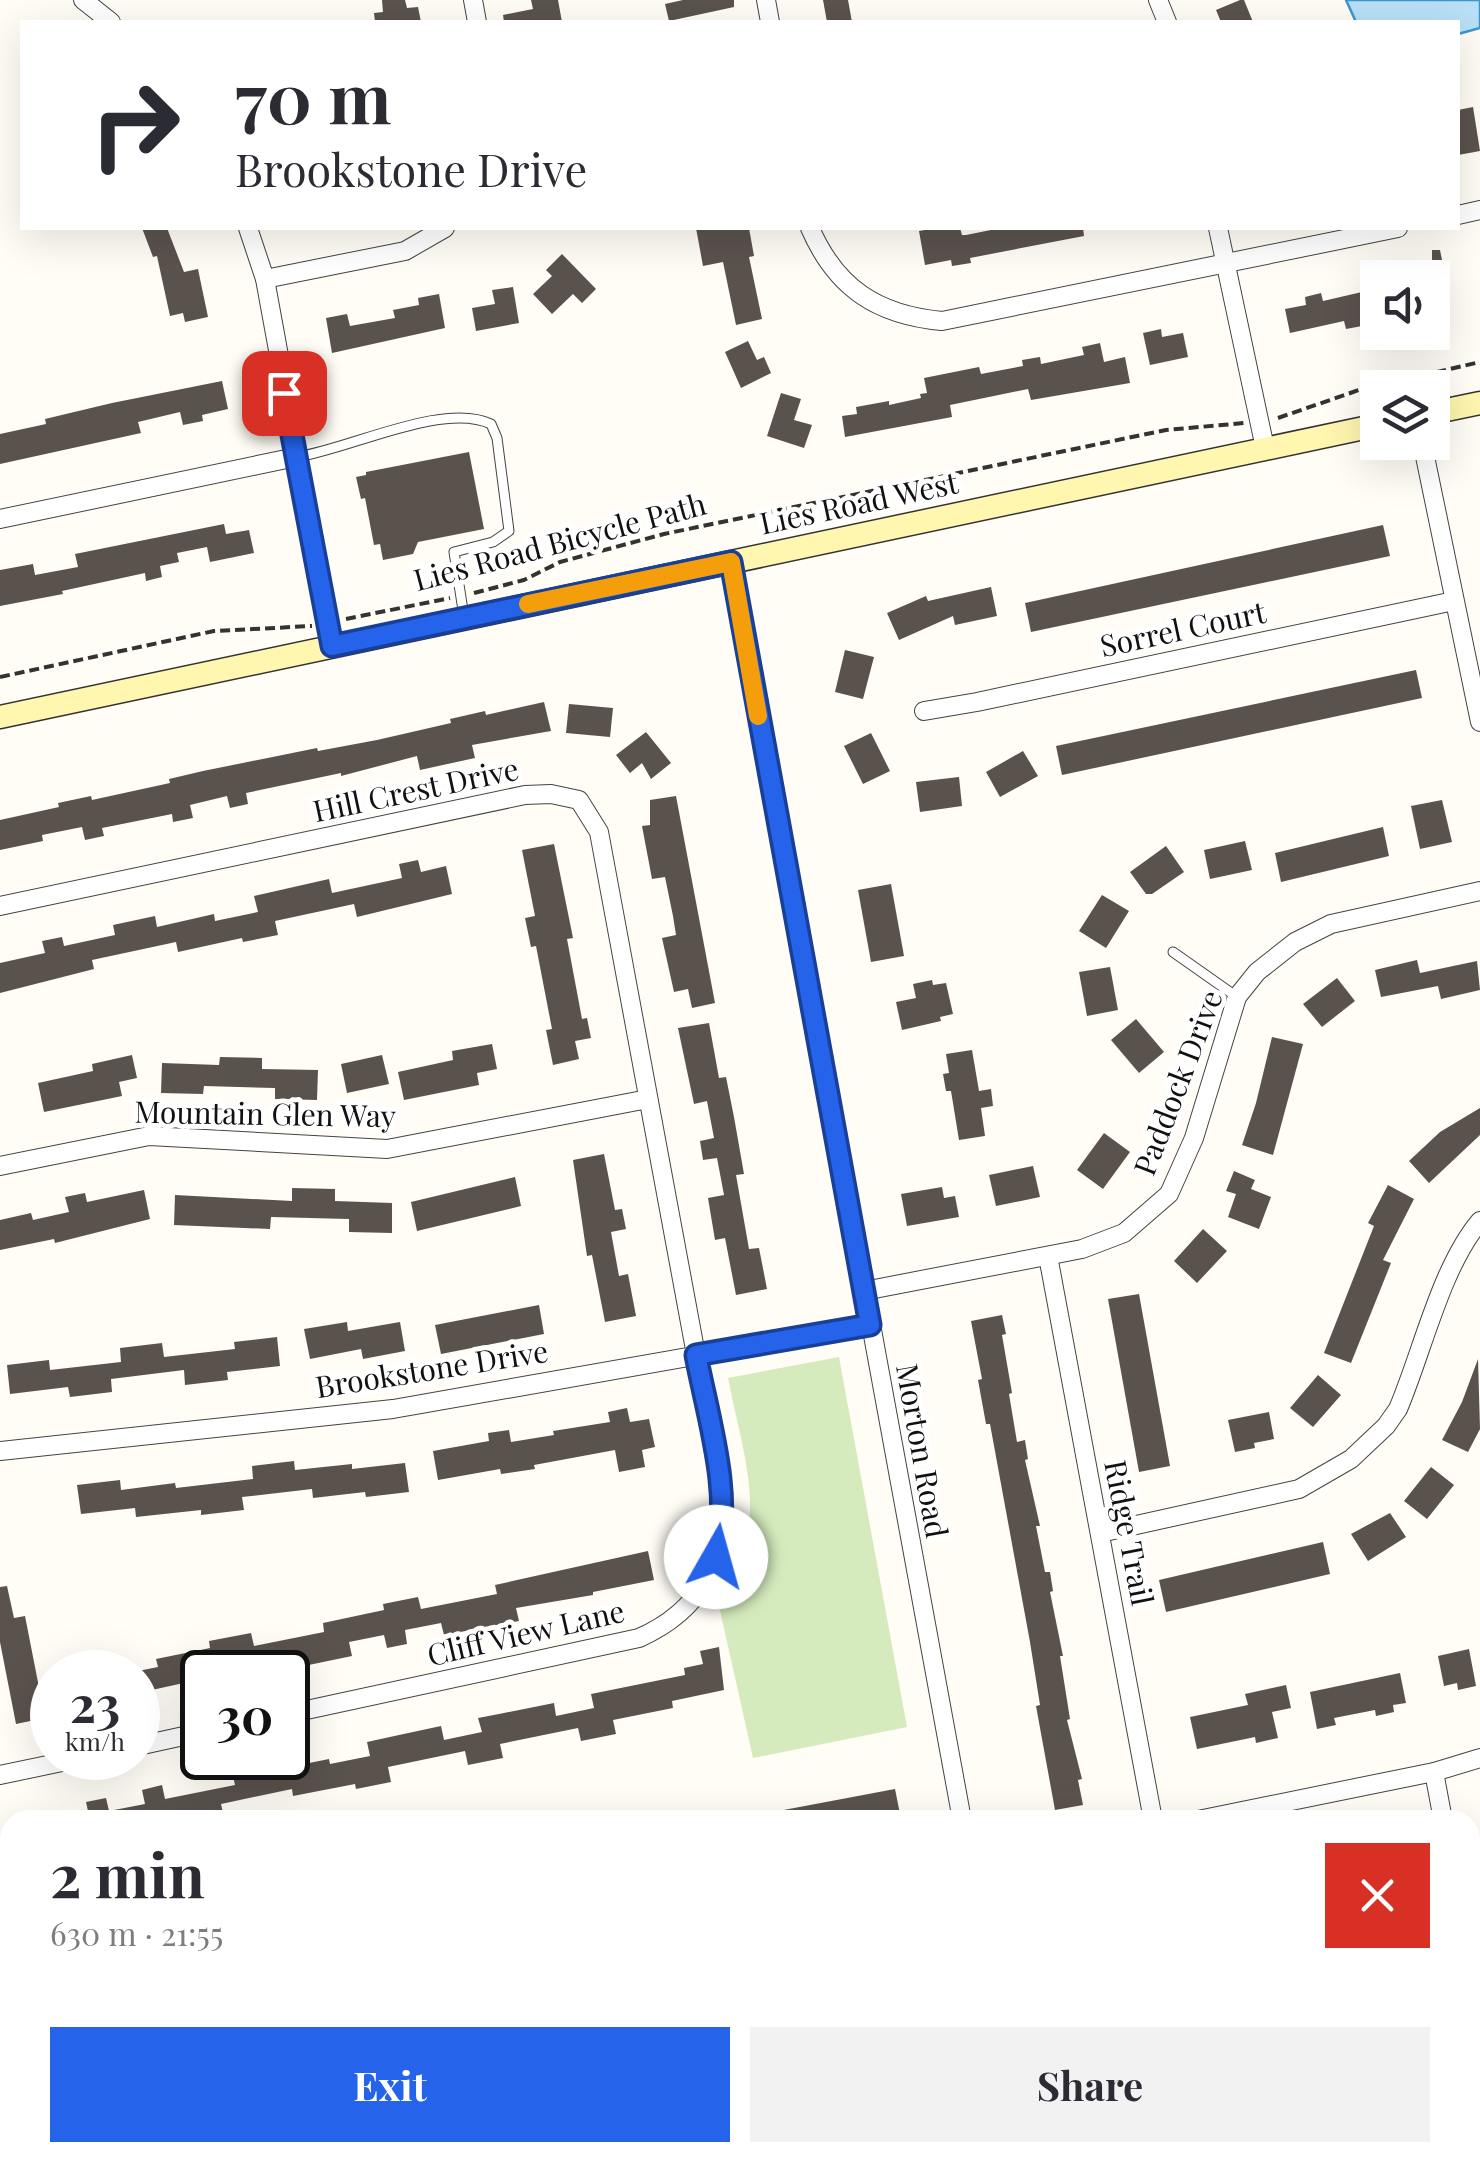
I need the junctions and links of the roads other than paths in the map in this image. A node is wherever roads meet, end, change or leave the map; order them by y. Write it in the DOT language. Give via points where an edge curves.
graph roads {
  1 [pos="249,230"];
  2 [pos="442,230"];
  3 [pos="811,230"];
  4 [pos="1218,230"];
  5 [pos="1388,230"];
  6 [pos="1226,264"];
  7 [pos="265,279"];
  8 [pos="1480,403"];
  9 [pos="1450,409"];
  10 [pos="1360,429"];
  11 [pos="1265,448"];
  12 [pos="296,456"];
  13 [pos="1426,460"];
  14 [pos="0,520"];
  15 [pos="731,562"];
  16 [pos="1454,600"];
  17 [pos="463,606"];
  18 [pos="330,634"];
  19 [pos="924,710"];
  20 [pos="0,716"];
  21 [pos="1480,722"];
  22 [pos="1480,891"];
  23 [pos="0,906"];
  24 [pos="1173,952"];
  25 [pos="1238,998"];
  26 [pos="648,1099"];
  27 [pos="0,1166"];
  28 [pos="1480,1221"];
  29 [pos="1048,1256"];
  30 [pos="864,1291"];
  31 [pos="870,1325"];
  32 [pos="696,1355"];
  33 [pos="0,1451"];
  34 [pos="1100,1533"];
  35 [pos="310,1709"];
  36 [pos="1480,1758"];
  37 [pos="30,1769"];
  38 [pos="1434,1772"];
  39 [pos="0,1775"];
  40 [pos="960,1810"];
  41 [pos="1151,1810"];
  42 [pos="1247,1810"];
  43 [pos="1442,1810"];
  1 -- 7 [label="street"];
  2 -- 7 [label="street" via="405,252"];
  3 -- 6 [label="street" via="832,266 864,300 942,321"];
  4 -- 6 [label="street"];
  5 -- 6 [label="street"];
  6 -- 11 [label="street"];
  7 -- 12 [label="street"];
  8 -- 9 [label="street"];
  10 -- 11 [label="street, Lies Road West"];
  11 -- 15 [label="street, Lies Road West"];
  12 -- 14 [label="street"];
  12 -- 17 [label="lane" via="434,422 475,416 491,424 509,530 454,552"];
  12 -- 18 [label="street"];
  13 -- 16 [label="street"];
  15 -- 17 [label="street, Lies Road West"];
  15 -- 30 [label="street, Morton Road"];
  16 -- 19 [label="street, Sorrel Court"];
  16 -- 21 [label="street"];
  17 -- 18 [label="street, Lies Road West"];
  18 -- 20 [label="street, Lies Road West"];
  22 -- 25 [label="street, Paddock Drive" via="1312,932 1275,956"];
  23 -- 26 [label="street, Hill Crest Drive" via="525,795 580,800 603,848"];
  24 -- 25 [label="lane"];
  25 -- 29 [label="street, Paddock Drive" via="1169,1194 1124,1232"];
  26 -- 27 [label="street, Mountain Glen Way" via="387,1149 150,1136"];
  26 -- 32 [label="street, Hill Crest Drive"];
  28 -- 34 [label="street" via="1451,1270 1398,1409 1351,1458 1316,1482 1278,1496"];
  29 -- 30 [label="street, Paddock Drive"];
  29 -- 34 [label="street, Ridge Trail"];
  30 -- 31 [label="street, Morton Road"];
  31 -- 32 [label="street, Brookstone Drive"];
  31 -- 40 [label="street, Morton Road"];
  32 -- 33 [label="street, Brookstone Drive" via="393,1409"];
  32 -- 35 [label="street, Cliff View Lane" via="723,1526 703,1589 678,1615 621,1643"];
  34 -- 41 [label="street, Ridge Trail"];
  36 -- 38 [label="street"];
  37 -- 39 [label="street"];
  38 -- 42 [label="street"];
  38 -- 43 [label="street"];
}
